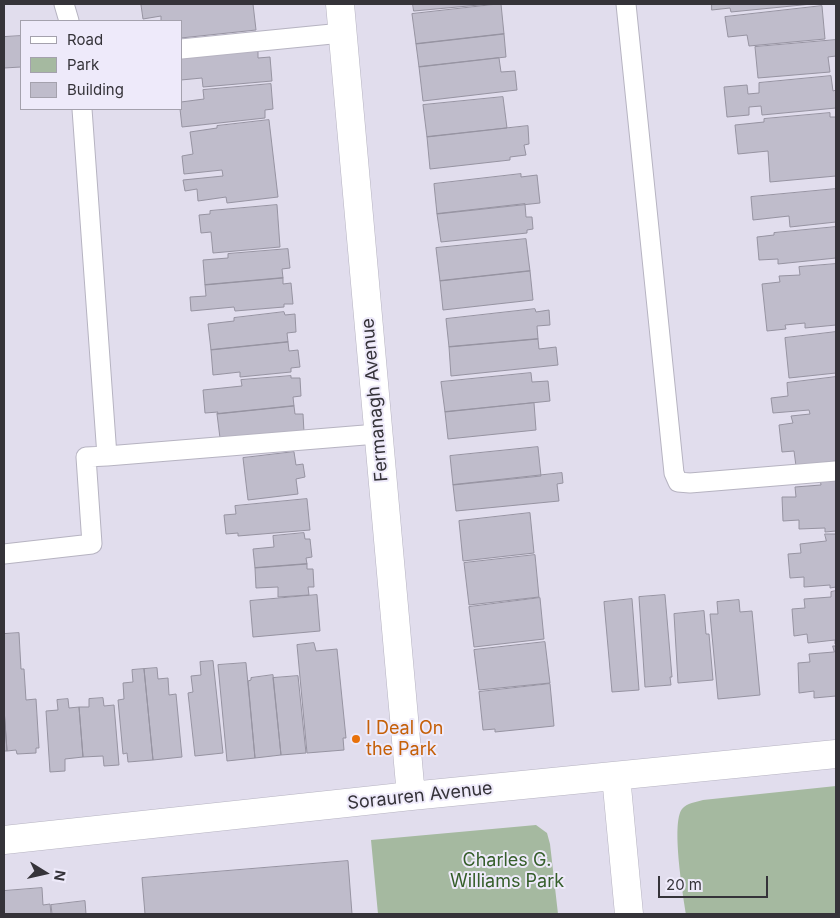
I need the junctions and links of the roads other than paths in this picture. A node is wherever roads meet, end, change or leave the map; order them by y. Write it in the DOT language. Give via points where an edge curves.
graph roads {
  1 [pos="64,4"];
  2 [pos="340,4"];
  3 [pos="626,4"];
  4 [pos="69,20"];
  5 [pos="342,33"];
  6 [pos="182,49"];
  7 [pos="82,110"];
  8 [pos="378,434"];
  9 [pos="107,456"];
  10 [pos="836,471"];
  11 [pos="4,554"];
  12 [pos="836,754"];
  13 [pos="616,776"];
  14 [pos="411,796"];
  15 [pos="4,840"];
  16 [pos="629,914"];
  1 -- 4 [label="lane"];
  2 -- 5 [label="street, Fermanagh Avenue"];
  3 -- 10 [label="lane" via="674,473 678,482"];
  5 -- 6 [label="lane"];
  5 -- 8 [label="street, Fermanagh Avenue"];
  7 -- 9 [label="lane"];
  8 -- 9 [label="lane"];
  8 -- 14 [label="street, Fermanagh Avenue"];
  9 -- 11 [label="lane" via="86,458 92,544"];
  12 -- 13 [label="street, Sorauren Avenue"];
  13 -- 14 [label="street, Sorauren Avenue"];
  13 -- 16 [label="street"];
  14 -- 15 [label="street, Sorauren Avenue"];
}
